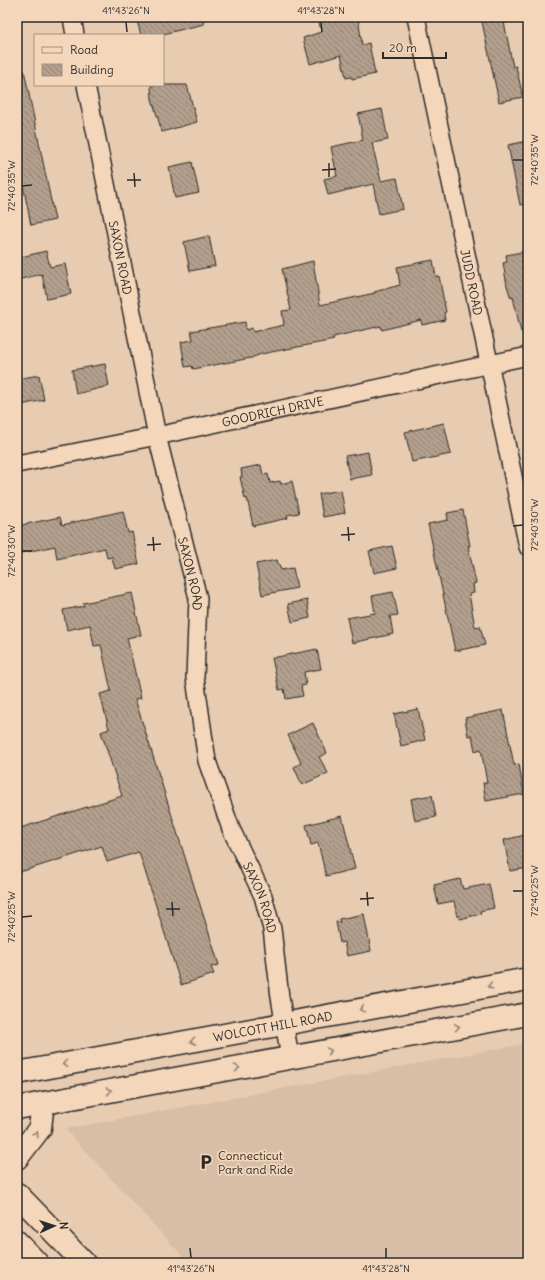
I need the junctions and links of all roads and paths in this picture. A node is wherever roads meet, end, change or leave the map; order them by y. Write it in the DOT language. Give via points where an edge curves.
graph roads {
  1 [pos="72,17"];
  2 [pos="416,17"];
  3 [pos="75,34"];
  4 [pos="86,86"];
  5 [pos="528,356"];
  6 [pos="490,364"];
  7 [pos="157,436"];
  8 [pos="17,464"];
  9 [pos="528,546"];
  10 [pos="528,979"];
  11 [pos="528,1014"];
  12 [pos="284,1024"];
  13 [pos="290,1058"];
  14 [pos="17,1073"];
  15 [pos="43,1104"];
  16 [pos="17,1108"];
  17 [pos="17,1158"];
  18 [pos="17,1194"];
  19 [pos="17,1242"];
  20 [pos="37,1263"];
  21 [pos="84,1263"];
  1 -- 3 [label="street"];
  2 -- 6 [label="street, JUDD ROAD"];
  4 -- 7 [label="street, SAXON ROAD"];
  5 -- 6 [label="street, GOODRICH DRIVE"];
  6 -- 7 [label="street, GOODRICH DRIVE"];
  6 -- 9 [label="street, JUDD ROAD"];
  7 -- 8 [label="street, GOODRICH DRIVE"];
  7 -- 12 [label="street, SAXON ROAD" via="198,598 195,678 207,761 231,829 263,896 272,929"];
  10 -- 12 [label="main road, WOLCOTT HILL ROAD, one-way"];
  13 -- 11 [label="main road, one-way"];
  12 -- 13 [label="street, SAXON ROAD"];
  12 -- 14 [label="main road, WOLCOTT HILL ROAD, one-way"];
  15 -- 13 [label="main road, one-way"];
  15 -- 16 [label="main road"];
  17 -- 15 [label="main road, one-way" via="40,1128"];
  18 -- 21 [label="main road"];
  19 -- 20 [label="main road"];
}
